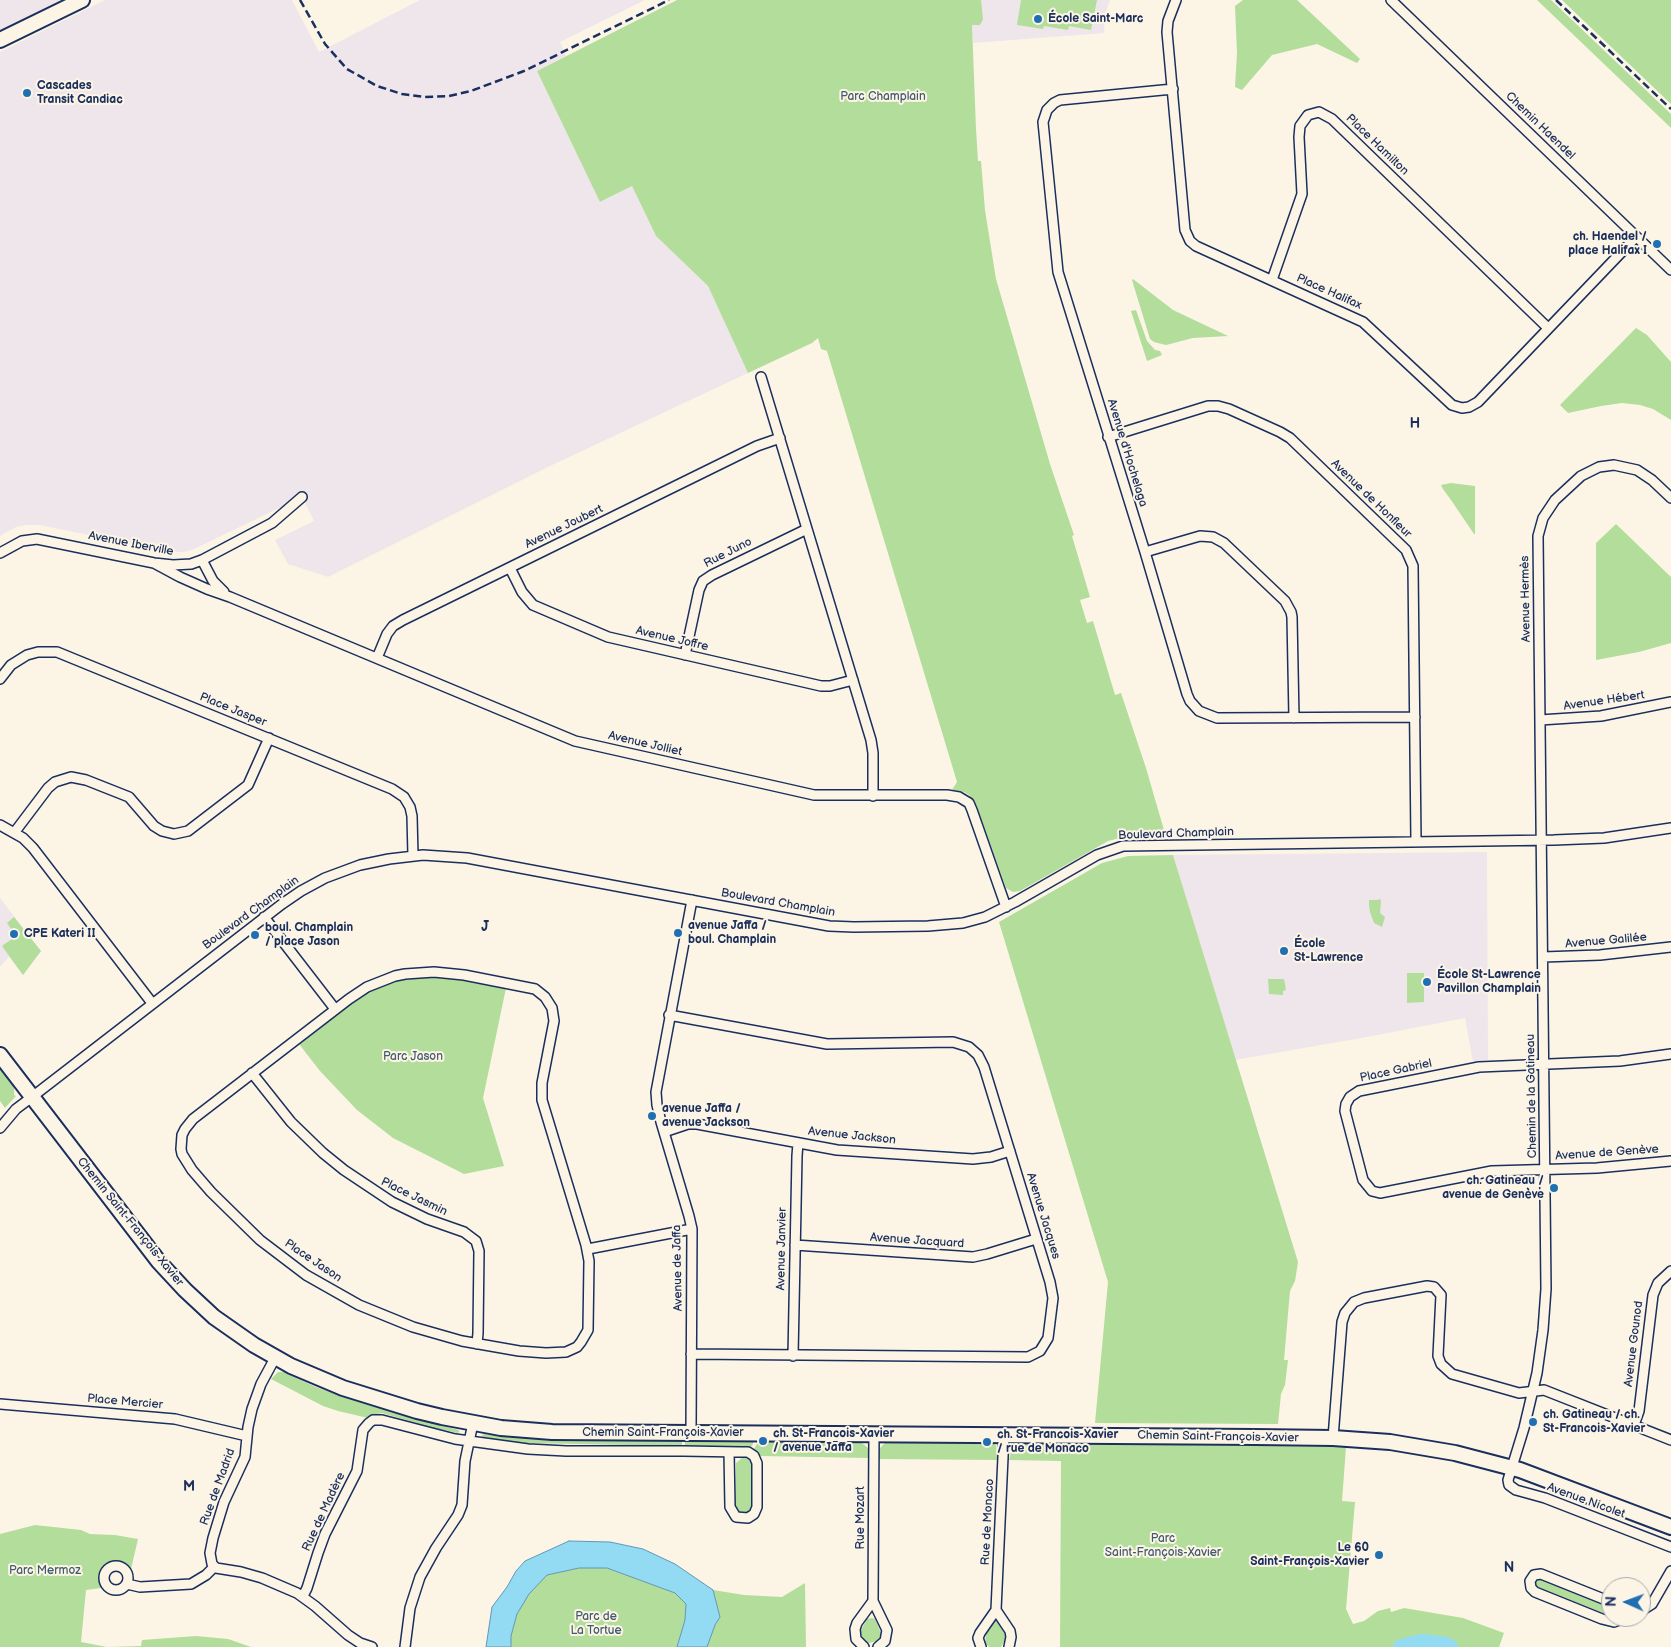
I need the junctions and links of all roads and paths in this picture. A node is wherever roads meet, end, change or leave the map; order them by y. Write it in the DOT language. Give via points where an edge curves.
graph roads {
  1 [pos="82,0"];
  2 [pos="1176,0"];
  3 [pos="1391,0"];
  4 [pos="0,40"];
  5 [pos="1173,89"];
  6 [pos="1636,236"];
  7 [pos="1671,270"];
  8 [pos="1272,280"];
  9 [pos="1548,328"];
  10 [pos="761,376"];
  11 [pos="1108,437"];
  12 [pos="780,438"];
  13 [pos="302,497"];
  14 [pos="1671,498"];
  15 [pos="807,529"];
  16 [pos="0,552"];
  17 [pos="1145,552"];
  18 [pos="202,560"];
  19 [pos="154,563"];
  20 [pos="510,568"];
  21 [pos="230,597"];
  22 [pos="685,655"];
  23 [pos="377,658"];
  24 [pos="0,679"];
  25 [pos="853,680"];
  26 [pos="1671,702"];
  27 [pos="1415,717"];
  28 [pos="1294,718"];
  29 [pos="1540,720"];
  30 [pos="269,738"];
  31 [pos="873,796"];
  32 [pos="0,825"];
  33 [pos="1671,828"];
  34 [pos="14,833"];
  35 [pos="1541,840"];
  36 [pos="1416,842"];
  37 [pos="413,856"];
  38 [pos="692,900"];
  39 [pos="1006,907"];
  40 [pos="264,917"];
  41 [pos="1671,946"];
  42 [pos="1543,957"];
  43 [pos="152,1003"];
  44 [pos="335,1009"];
  45 [pos="669,1015"];
  46 [pos="1671,1054"];
  47 [pos="0,1055"];
  48 [pos="1544,1065"];
  49 [pos="252,1073"];
  50 [pos="32,1097"];
  51 [pos="0,1128"];
  52 [pos="664,1132"];
  53 [pos="798,1143"];
  54 [pos="1010,1152"];
  55 [pos="1671,1161"];
  56 [pos="1545,1170"];
  57 [pos="692,1228"];
  58 [pos="1036,1239"];
  59 [pos="795,1245"];
  60 [pos="588,1248"];
  61 [pos="1671,1271"];
  62 [pos="477,1344"];
  63 [pos="691,1354"];
  64 [pos="793,1356"];
  65 [pos="275,1358"];
  66 [pos="1532,1391"];
  67 [pos="0,1404"];
  68 [pos="472,1423"];
  69 [pos="1634,1425"];
  70 [pos="691,1433"];
  71 [pos="874,1434"];
  72 [pos="1004,1435"];
  73 [pos="247,1436"];
  74 [pos="1332,1438"];
  75 [pos="1671,1440"];
  76 [pos="469,1442"];
  77 [pos="729,1452"];
  78 [pos="1512,1467"];
  79 [pos="1671,1527"];
  80 [pos="1671,1547"];
  81 [pos="214,1567"];
  82 [pos="1671,1571"];
  83 [pos="127,1584"];
  84 [pos="303,1596"];
  85 [pos="1601,1598"];
  86 [pos="873,1601"];
  87 [pos="1651,1605"];
  88 [pos="996,1610"];
  89 [pos="1601,1619"];
  90 [pos="372,1647"];
  91 [pos="405,1647"];
  92 [pos="864,1647"];
  93 [pos="878,1647"];
  94 [pos="980,1647"];
  95 [pos="1009,1647"];
  1 -- 4 [label="street"];
  2 -- 5 [label="street, Place Halifax" via="1167,29"];
  3 -- 6 [label="street, Chemin Haendel"];
  5 -- 8 [label="street, Place Halifax" via="1188,237 1196,246"];
  5 -- 11 [label="street, Avenue d'Hochelaga" via="1060,100 1050,106 1044,117 1057,265"];
  6 -- 7 [label="street, Chemin Haendel"];
  6 -- 9 [label="street, Place Halifax"];
  8 -- 9 [label="street, Place Halifax" via="1364,322 1456,407 1469,407 1478,402"];
  8 -- 9 [label="street, Place Hamilton" via="1302,194 1300,126 1308,115 1319,112 1332,119"];
  10 -- 12 [label="street"];
  11 -- 17 [label="street, Avenue d'Hochelaga"];
  11 -- 27 [label="street, Avenue de Honfleur" via="1213,406 1290,438 1410,555 1413,566"];
  12 -- 15 [label="street"];
  12 -- 20 [label="street, Avenue Joubert" via="757,446"];
  13 -- 18 [label="street, Avenue Iberville" via="272,523"];
  14 -- 29 [label="street, Avenue Hermès" via="1637,470 1604,466 1580,476 1546,512 1538,542"];
  15 -- 22 [label="street, Rue Juno" via="703,581"];
  15 -- 25 [label="street"];
  16 -- 19 [label="street, Avenue Iberville" via="22,541 37,539"];
  17 -- 28 [label="street, Avenue d'Hochelaga" via="1187,694 1194,707 1205,715 1218,718"];
  17 -- 28 [label="street" via="1200,536 1213,537 1224,543 1285,601 1292,617"];
  18 -- 19 [label="street, Avenue Iberville" via="180,565"];
  18 -- 21 [label="street, Avenue Jolliet" via="215,585"];
  19 -- 21 [label="street, Avenue Jolliet" via="181,578"];
  20 -- 22 [label="street, Avenue Joffre" via="526,597 538,608 608,637"];
  20 -- 23 [label="street, Avenue Joubert" via="398,623 386,636"];
  21 -- 23 [label="street, Avenue Jolliet"];
  22 -- 25 [label="street, Avenue Joffre" via="821,686"];
  23 -- 31 [label="street, Avenue Jolliet" via="575,741 806,794"];
  24 -- 30 [label="street, Place Jasper" via="11,665 27,655 57,652"];
  25 -- 31 [label="street" via="872,744"];
  26 -- 29 [label="street, Avenue Hébert" via="1608,715"];
  27 -- 28 [label="street, Avenue d'Hochelaga"];
  27 -- 36 [label="street, Avenue de Honfleur"];
  29 -- 35 [label="street, Avenue Hermès"];
  30 -- 34 [label="street" via="248,785 184,833 162,831 129,797 71,777 61,779 48,788"];
  30 -- 37 [label="street, Place Jasper" via="398,793 410,807"];
  31 -- 39 [label="street, Avenue Jolliet" via="947,795 964,799 972,810"];
  32 -- 34 [label="street"];
  33 -- 35 [label="street, Boulevard Champlain" via="1604,838"];
  34 -- 43 [label="street" via="33,848"];
  35 -- 36 [label="street, Boulevard Champlain"];
  35 -- 42 [label="street, Chemin de la Gatineau"];
  36 -- 39 [label="street, Boulevard Champlain" via="1123,846 1097,855"];
  37 -- 38 [label="street, Boulevard Champlain" via="473,859"];
  37 -- 40 [label="street, Boulevard Champlain" via="365,864 334,874 301,890"];
  38 -- 39 [label="street, Boulevard Champlain" via="820,924 854,927 957,924 985,917"];
  38 -- 45 [label="street, Avenue de Jaffa"];
  40 -- 43 [label="street, Boulevard Champlain"];
  40 -- 44 [label="street"];
  41 -- 42 [label="street, Avenue Galilée" via="1600,955"];
  42 -- 48 [label="street, Chemin de la Gatineau"];
  43 -- 50 [label="street, Boulevard Champlain"];
  44 -- 49 [label="street, Place Jason"];
  44 -- 60 [label="street, Place Jason" via="377,983 424,972 454,973 528,987 546,997 554,1021 542,1082 542,1100"];
  45 -- 52 [label="street, Avenue de Jaffa" via="656,1092"];
  45 -- 54 [label="street, Avenue Jacques" via="822,1043 953,1042 966,1045 982,1062"];
  46 -- 48 [label="street" via="1620,1061"];
  47 -- 50 [label="street, Chemin Saint-François-Xavier"];
  48 -- 56 [label="street, Chemin de la Gatineau"];
  48 -- 56 [label="street, Place Gabriel" via="1480,1067 1359,1091 1350,1097 1345,1111 1363,1180 1376,1192 1486,1172"];
  49 -- 62 [label="street, Place Jasmin" via="291,1122 344,1170 392,1202 464,1232 476,1241"];
  49 -- 62 [label="street, Place Jason" via="185,1128 181,1148 192,1170 247,1228 313,1279 385,1317"];
  50 -- 51 [label="street"];
  50 -- 65 [label="street, Chemin Saint-François-Xavier" via="175,1280 214,1317"];
  52 -- 53 [label="street, Avenue Jackson" via="697,1124"];
  52 -- 57 [label="street, Avenue de Jaffa"];
  53 -- 54 [label="street, Avenue Jackson" via="837,1150 973,1159"];
  53 -- 59 [label="street, Avenue Janvier"];
  54 -- 58 [label="street, Avenue Jacques"];
  55 -- 56 [label="street, Avenue de Genève"];
  56 -- 66 [label="street, Chemin de la Gatineau" via="1545,1303"];
  57 -- 60 [label="street"];
  57 -- 63 [label="street, Avenue de Jaffa"];
  58 -- 59 [label="street, Avenue Jacquard" via="973,1257"];
  58 -- 64 [label="street, Avenue Jacques" via="1053,1298 1048,1338 1040,1351 1032,1356"];
  59 -- 64 [label="street, Avenue Janvier"];
  60 -- 62 [label="street, Place Jason" via="588,1326 577,1347 566,1352 546,1353"];
  61 -- 69 [label="street, Avenue Gounod" via="1658,1283 1652,1295 1639,1411"];
  63 -- 64 [label="street, Avenue Jacques"];
  63 -- 70 [label="street, Avenue de Jaffa"];
  65 -- 68 [label="street, Chemin Saint-François-Xavier" via="359,1393 417,1411"];
  65 -- 73 [label="street, Rue de Madrid" via="256,1397"];
  66 -- 69 [label="street" via="1544,1390"];
  66 -- 74 [label="street" via="1523,1393 1505,1389 1456,1375 1445,1368 1439,1360 1438,1350 1442,1299 1434,1287 1423,1286 1364,1298 1350,1305 1343,1317"];
  66 -- 78 [label="street, Chemin de la Gatineau"];
  67 -- 73 [label="street, Place Mercier" via="174,1419"];
  68 -- 70 [label="street, Chemin Saint-François-Xavier" via="552,1432"];
  68 -- 76 [label="street"];
  69 -- 75 [label="street"];
  70 -- 71 [label="street, Chemin Saint-François-Xavier"];
  71 -- 72 [label="street, Chemin Saint-François-Xavier"];
  71 -- 86 [label="street, Rue Mozart"];
  72 -- 74 [label="street, Chemin Saint-François-Xavier"];
  72 -- 88 [label="street, Rue de Monaco"];
  73 -- 81 [label="street, Rue de Madrid" via="243,1462 224,1502 213,1538 210,1553"];
  74 -- 78 [label="street, Chemin Saint-François-Xavier" via="1390,1442"];
  76 -- 77 [label="street" via="548,1450"];
  76 -- 84 [label="street, Rue de Madère" via="382,1420 373,1420 365,1426 355,1478 325,1534"];
  76 -- 91 [label="street" via="462,1505 420,1577 410,1608"];
  77 -- 77 [label="street" via="730,1507 736,1517 748,1518 757,1507 756,1461 750,1453"];
  78 -- 79 [label="street, Chemin Saint-François-Xavier"];
  78 -- 80 [label="street, Avenue Nicolet" via="1508,1483 1516,1490 1545,1498"];
  81 -- 83 [label="street" via="191,1584 140,1587"];
  81 -- 84 [label="street" via="262,1578"];
  82 -- 87 [label="street"];
  84 -- 90 [label="street" via="348,1635"];
  85 -- 89 [label="street" via="1541,1574 1535,1574 1530,1581 1535,1592"];
  86 -- 92 [label="street" via="855,1629 856,1639"];
  86 -- 93 [label="street, Rue Mozart" via="887,1630 885,1641"];
  88 -- 94 [label="street" via="980,1633"];
  88 -- 95 [label="street" via="1010,1631"];
}
